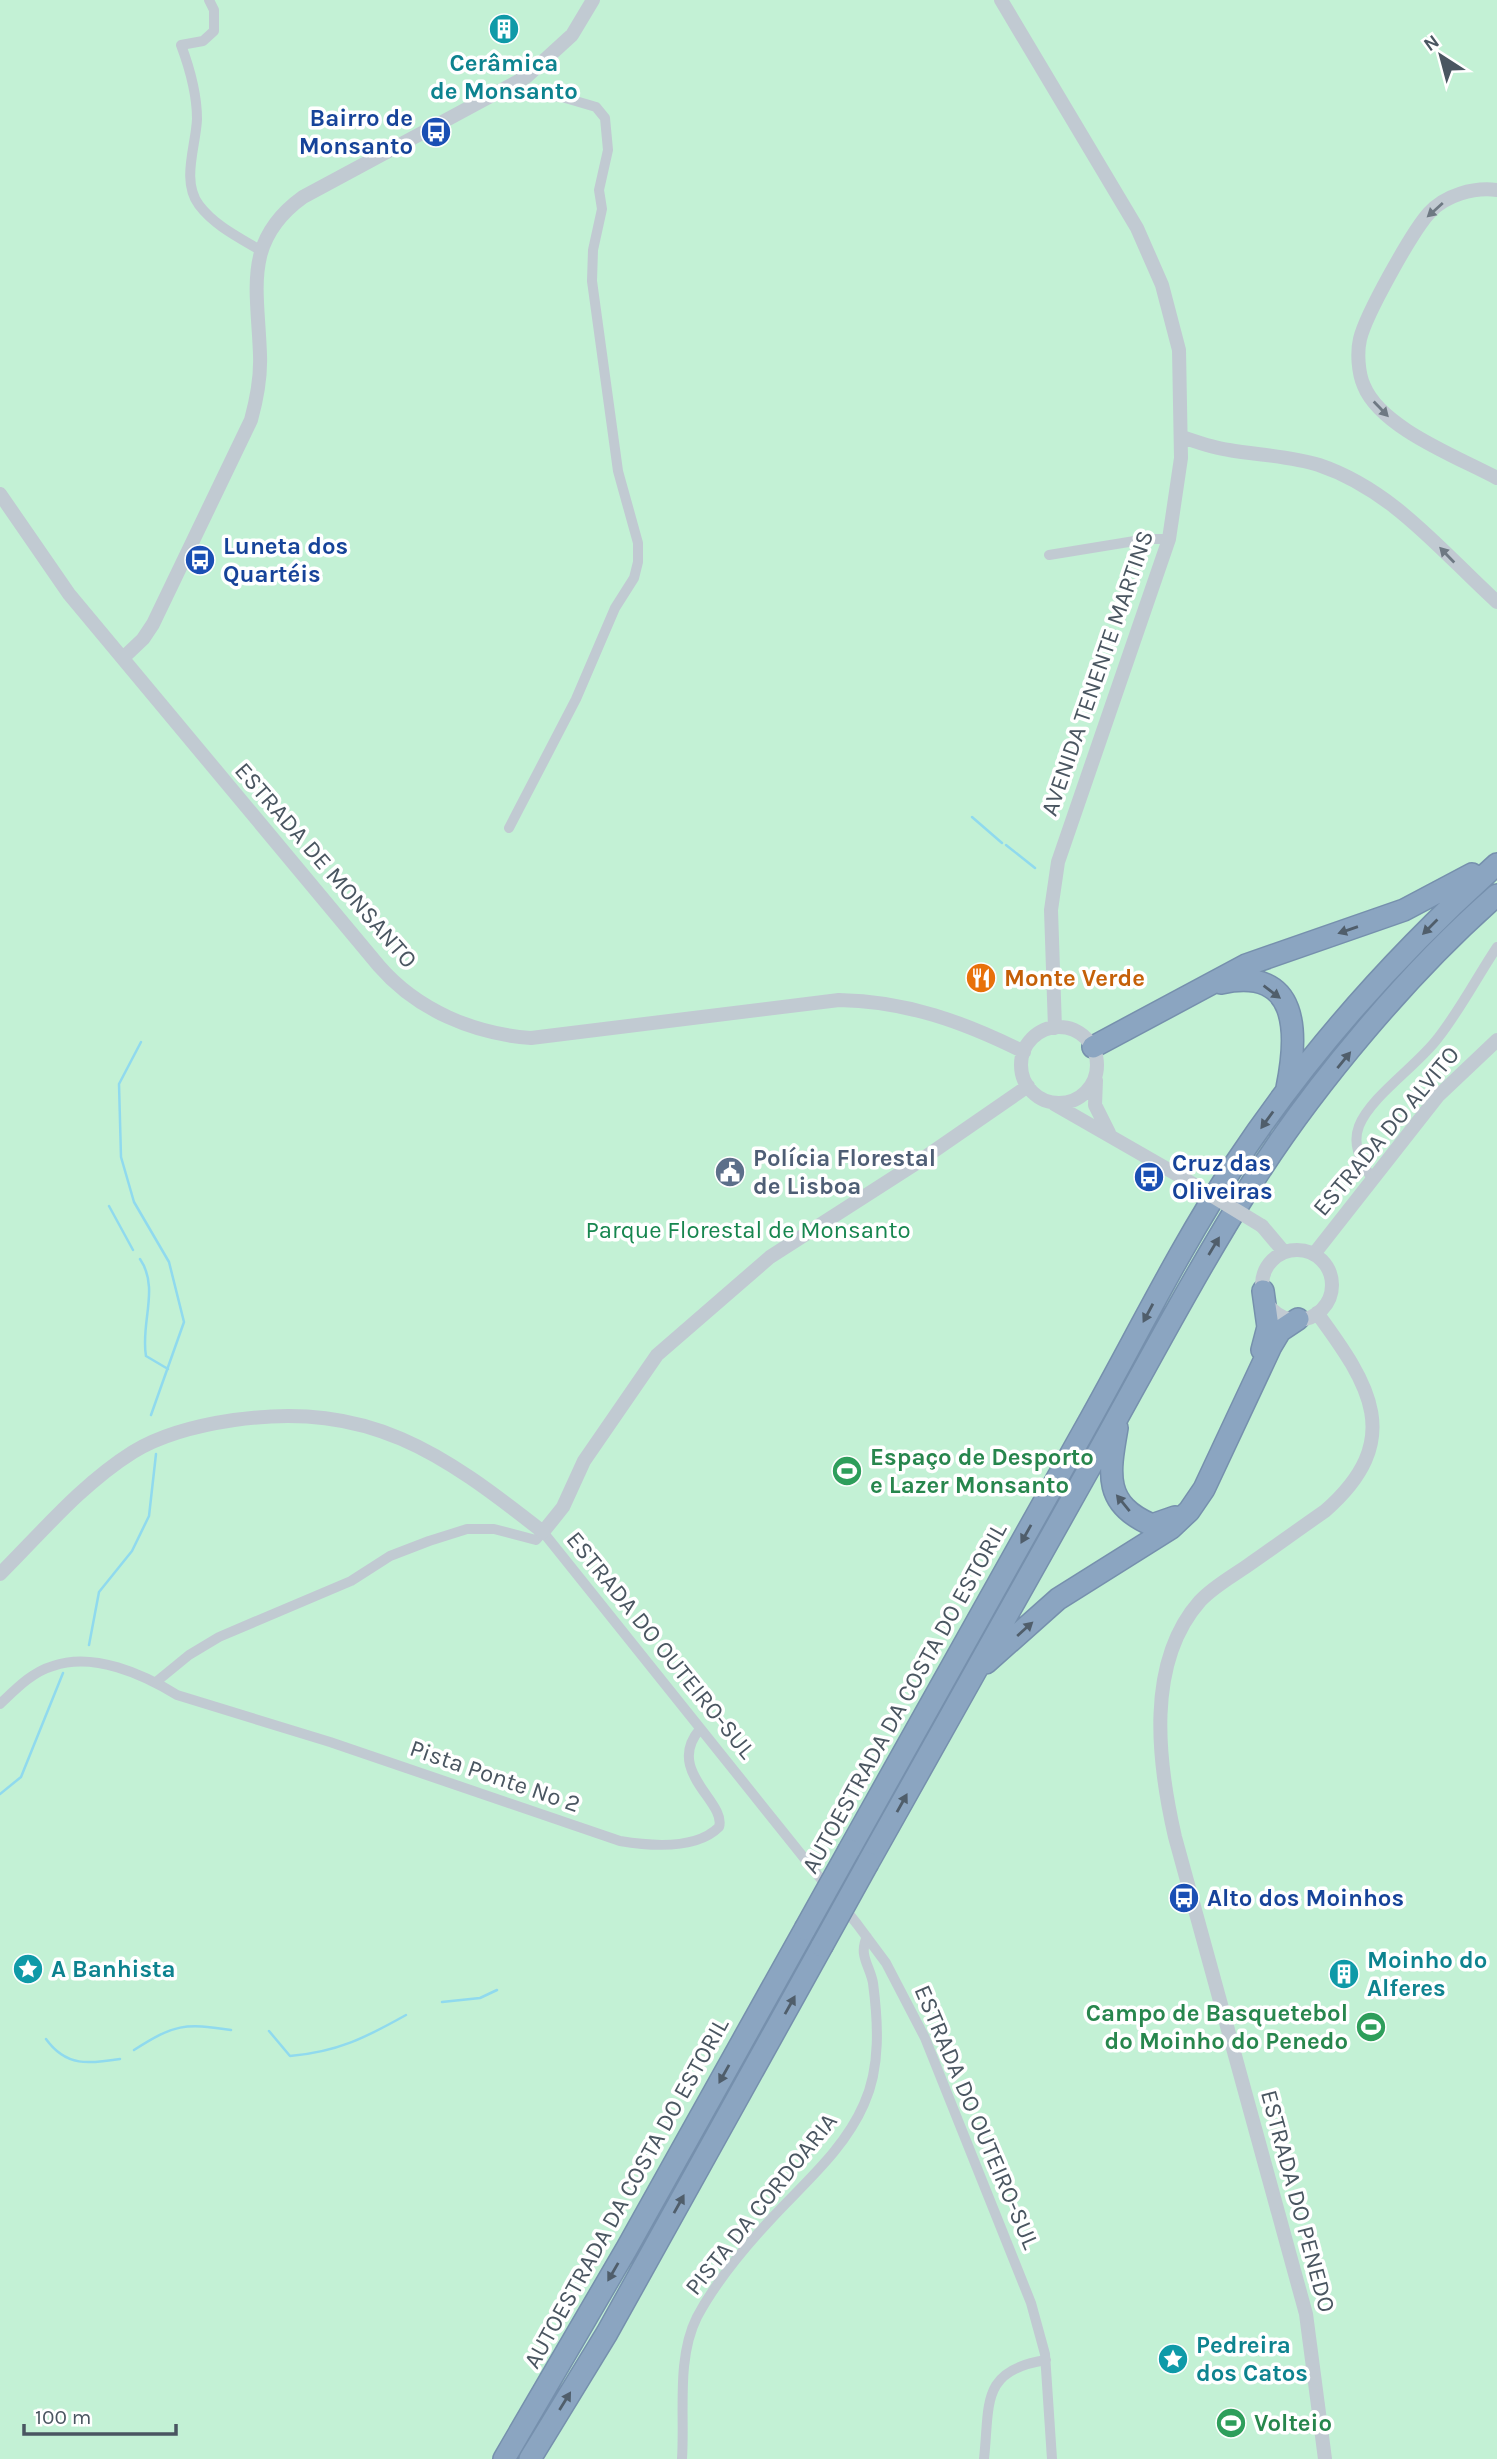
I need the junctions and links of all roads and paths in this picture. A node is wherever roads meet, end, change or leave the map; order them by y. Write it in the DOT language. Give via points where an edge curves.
graph roads {
  1 [pos="209,0"];
  2 [pos="593,0"];
  3 [pos="1001,0"];
  4 [pos="505,90"];
  5 [pos="1497,190"];
  6 [pos="260,250"];
  7 [pos="1182,438"];
  8 [pos="1497,478"];
  9 [pos="0,494"];
  10 [pos="1169,539"];
  11 [pos="1049,555"];
  12 [pos="1497,602"];
  13 [pos="123,658"];
  14 [pos="509,828"];
  15 [pos="1497,857"];
  16 [pos="1497,864"];
  17 [pos="1497,895"];
  18 [pos="1497,947"];
  19 [pos="1208,986"];
  20 [pos="1055,1028"];
  21 [pos="1497,1040"];
  22 [pos="1093,1046"];
  23 [pos="1024,1052"];
  24 [pos="1096,1074"];
  25 [pos="1028,1086"];
  26 [pos="1286,1093"];
  27 [pos="1044,1099"];
  28 [pos="1110,1134"];
  29 [pos="1373,1181"];
  30 [pos="1284,1252"];
  31 [pos="1314,1254"];
  32 [pos="1263,1290"];
  33 [pos="1308,1316"];
  34 [pos="1120,1412"];
  35 [pos="543,1532"];
  36 [pos="0,1574"];
  37 [pos="974,1674"];
  38 [pos="156,1682"];
  39 [pos="0,1704"];
  40 [pos="700,1729"];
  41 [pos="867,1937"];
  42 [pos="1046,2360"];
  43 [pos="504,2459"];
  44 [pos="530,2459"];
  45 [pos="682,2459"];
  46 [pos="984,2459"];
  47 [pos="1052,2459"];
  48 [pos="1325,2459"];
  1 -- 6 [label="street" via="215,10 214,31 203,41 181,45 191,73 197,117 191,189 198,204 220,226"];
  2 -- 4 [label="street" via="572,36 543,64"];
  3 -- 7 [label="street, AVENIDA TENENTE MARTINS" via="1149,253 1179,350"];
  4 -- 6 [label="street" via="303,197 276,218"];
  4 -- 14 [label="street" via="562,97 596,107 607,122 608,150 599,190 602,209 592,281 618,471 638,551 634,578 615,608 576,699"];
  5 -- 8 [label="street, one-way" via="1464,191 1429,212 1359,340 1363,385 1380,412"];
  6 -- 13 [label="street" via="256,278 259,390 251,420 153,624"];
  7 -- 10 [label="street, AVENIDA TENENTE MARTINS"];
  12 -- 7 [label="street, one-way" via="1392,503 1354,480 1320,466"];
  9 -- 13 [label="street, ESTRADA DE MONSANTO" via="56,578"];
  10 -- 11 [label="street"];
  10 -- 20 [label="street, AVENIDA TENENTE MARTINS" via="1058,862 1051,910"];
  13 -- 23 [label="street, ESTRADA DE MONSANTO" via="383,971 446,1017 486,1031 531,1038 839,1000 871,1001 957,1021"];
  15 -- 19 [label="highway, one-way" via="1404,910 1274,953"];
  16 -- 26 [label="highway, AUTOESTRADA DA COSTA DO ESTORIL, one-way" via="1425,931 1354,1008"];
  34 -- 17 [label="highway, AUTOESTRADA DA COSTA DO ESTORIL, one-way" via="1239,1205 1305,1107 1444,946"];
  18 -- 29 [label="street" via="1440,1037 1365,1114 1356,1140 1358,1155"];
  19 -- 22 [label="highway"];
  19 -- 26 [label="highway, one-way" via="1252,981 1284,1002 1292,1017 1295,1044"];
  20 -- 22 [label="street" via="1077,1031"];
  20 -- 23 [label="street" via="1036,1035"];
  21 -- 29 [label="street, ESTRADA DO ALVITO" via="1438,1096"];
  22 -- 24 [label="street"];
  23 -- 25 [label="street" via="1021,1066"];
  24 -- 27 [label="street" via="1087,1091 1071,1101"];
  24 -- 28 [label="street" via="1095,1105"];
  25 -- 27 [label="street"];
  25 -- 35 [label="street" via="770,1257 657,1355 584,1461 563,1507"];
  26 -- 43 [label="highway, AUTOESTRADA DA COSTA DO ESTORIL, one-way, bridge" via="1235,1164 1166,1279 628,2248"];
  27 -- 28 [label="street"];
  28 -- 30 [label="street, bridge" via="1262,1226"];
  29 -- 31 [label="street, ESTRADA DO ALVITO"];
  30 -- 31 [label="street"];
  30 -- 32 [label="street" via="1265,1271"];
  31 -- 33 [label="street" via="1324,1263 1332,1282 1330,1296"];
  32 -- 33 [label="street" via="1272,1309 1284,1317"];
  32 -- 34 [label="highway, one-way" via="1268,1327 1264,1347 1200,1486 1171,1521 1152,1525 1119,1503 1110,1481"];
  37 -- 33 [label="highway, one-way" via="1058,1600 1171,1528 1189,1511 1280,1331"];
  33 -- 48 [label="street, ESTRADA DO PENEDO" via="1352,1360 1367,1388 1372,1416 1366,1461 1343,1495 1325,1511 1201,1600 1173,1643 1161,1725 1175,1837 1306,2314"];
  34 -- 37 [label="highway, AUTOESTRADA DA COSTA DO ESTORIL"];
  35 -- 36 [label="street" via="469,1475 386,1433 301,1414 255,1417 177,1433 132,1453 92,1482"];
  35 -- 38 [label="street" via="529,1540 494,1529 467,1529 400,1552 352,1581 219,1637"];
  35 -- 40 [label="street, ESTRADA DO OUTEIRO-SUL"];
  44 -- 37 [label="highway, AUTOESTRADA DA COSTA DO ESTORIL, one-way, bridge" via="607,2333"];
  38 -- 39 [label="street" via="84,1661 53,1666 25,1681"];
  38 -- 40 [label="street, Pista Ponte Nº 2" via="177,1696 330,1742 620,1841 641,1844 701,1839 719,1827 719,1818 693,1775 690,1761 692,1738"];
  40 -- 41 [label="street, ESTRADA DO OUTEIRO-SUL"];
  41 -- 42 [label="street, ESTRADA DO OUTEIRO-SUL" via="925,2038 1031,2303"];
  41 -- 45 [label="street, PISTA DA CORDOARIA" via="862,1952 873,1985 877,2042 865,2103 841,2144 768,2221 697,2318 687,2347"];
  42 -- 46 [label="street" via="1009,2370 997,2380"];
  42 -- 47 [label="street, ESTRADA DO OUTEIRO-SUL"];
}
